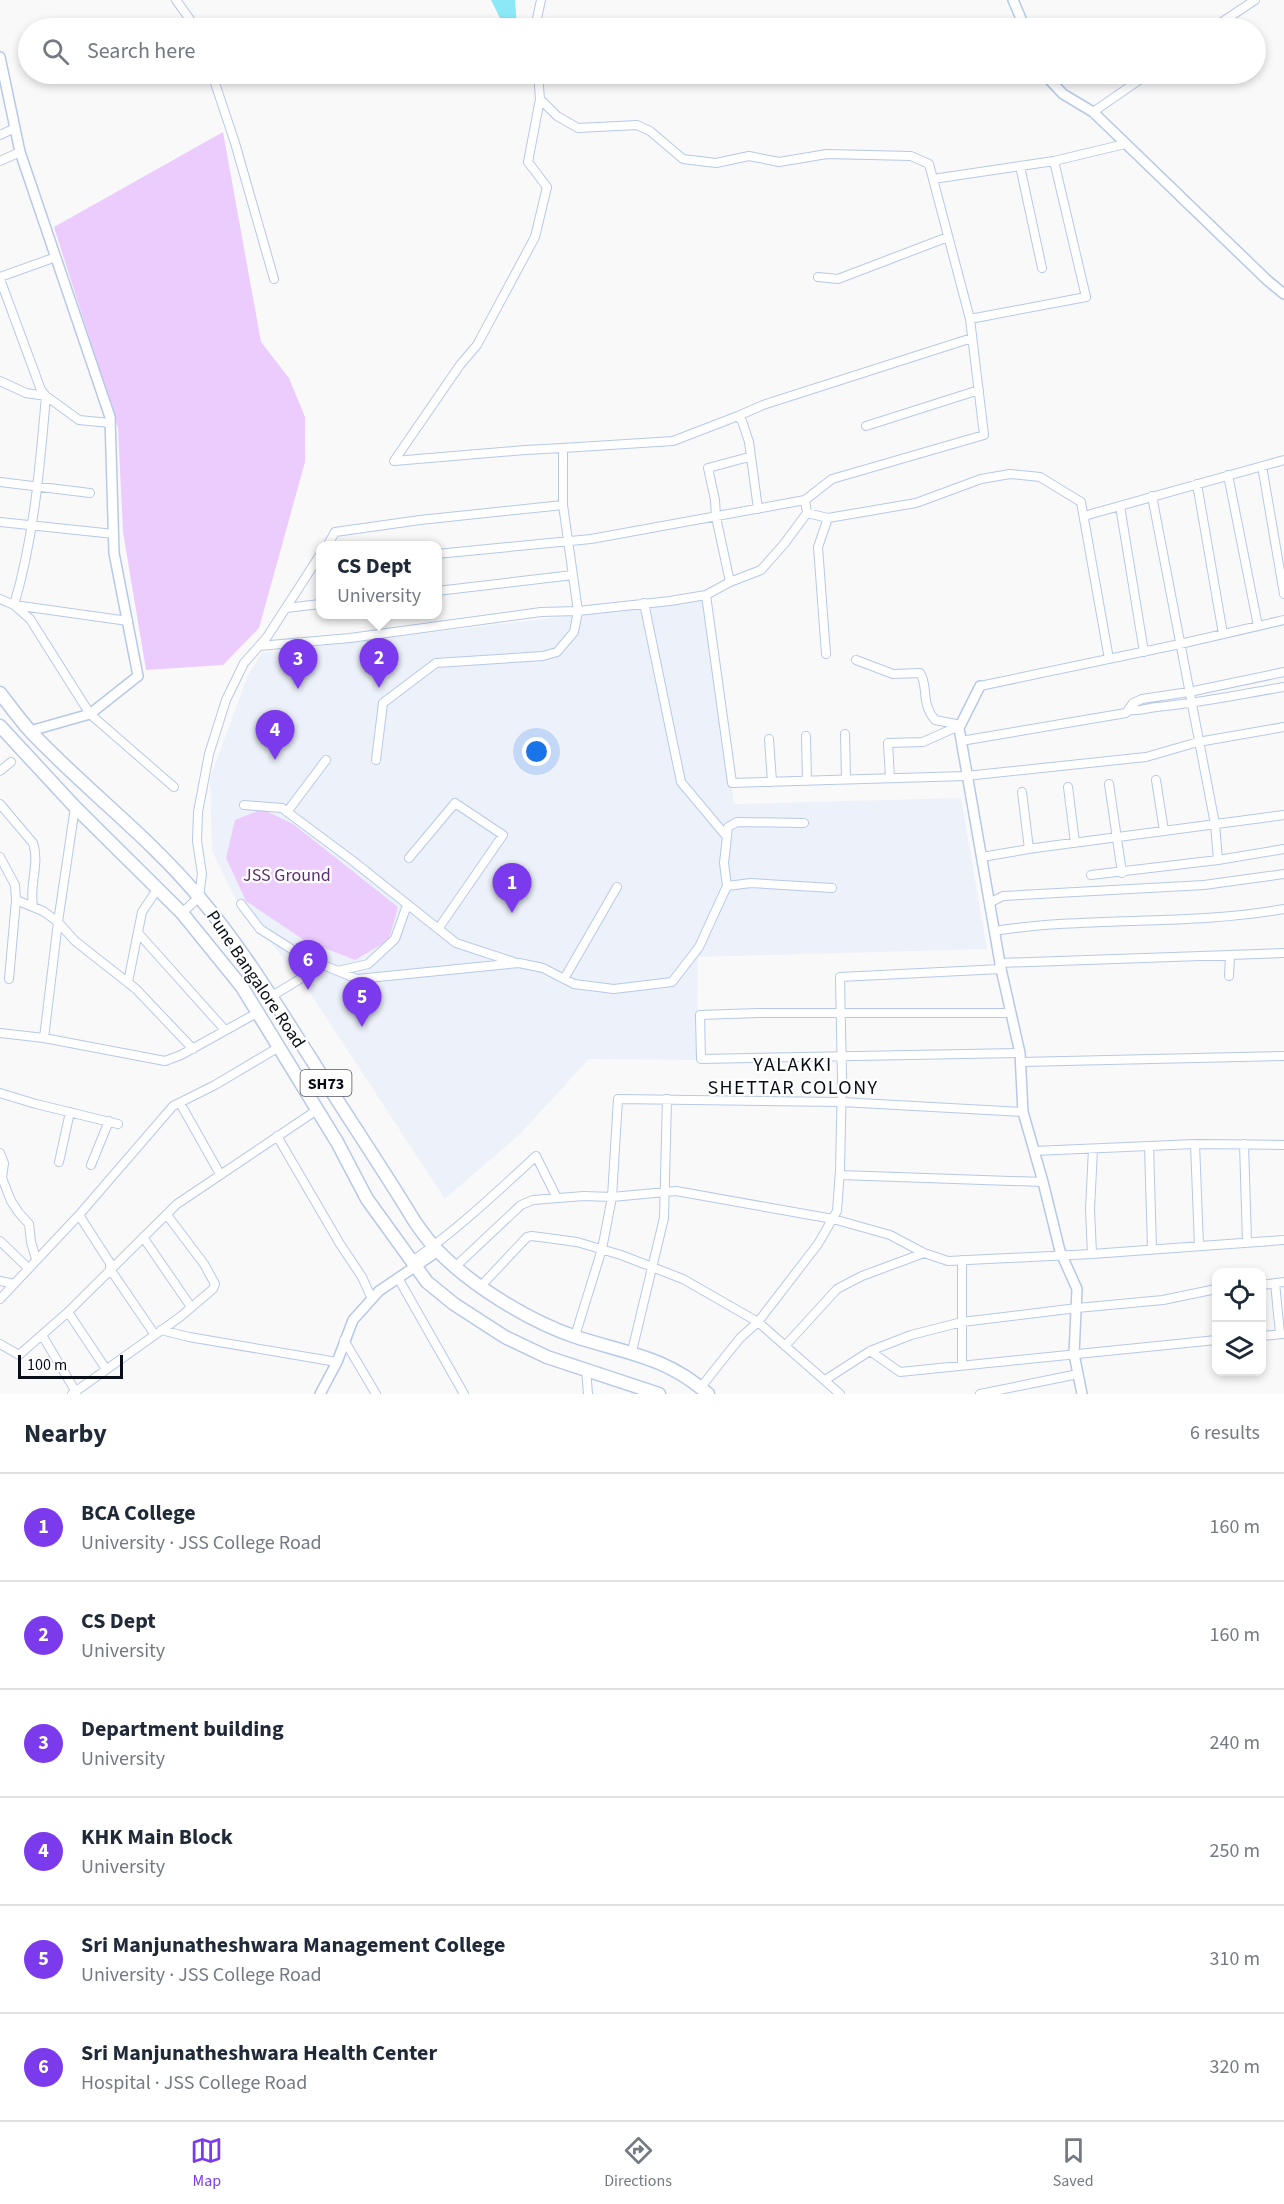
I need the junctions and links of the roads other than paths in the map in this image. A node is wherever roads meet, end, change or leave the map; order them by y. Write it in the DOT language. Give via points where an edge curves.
graph roads {
  1 [pos="176,0"];
  2 [pos="541,0"];
  3 [pos="1013,0"];
  4 [pos="1255,0"];
  5 [pos="189,18"];
  6 [pos="537,18"];
  7 [pos="1021,18"];
  8 [pos="1228,18"];
  9 [pos="0,57"];
  10 [pos="215,84"];
  11 [pos="539,84"];
  12 [pos="1054,84"];
  13 [pos="1134,84"];
  14 [pos="4,98"];
  15 [pos="540,99"];
  16 [pos="1093,112"];
  17 [pos="15,128"];
  18 [pos="0,135"];
  19 [pos="1125,144"];
  20 [pos="20,152"];
  21 [pos="0,161"];
  22 [pos="1054,161"];
  23 [pos="1020,166"];
  24 [pos="933,179"];
  25 [pos="948,237"];
  26 [pos="56,257"];
  27 [pos="1042,268"];
  28 [pos="818,277"];
  29 [pos="0,278"];
  30 [pos="274,279"];
  31 [pos="1284,294"];
  32 [pos="970,319"];
  33 [pos="972,338"];
  34 [pos="0,381"];
  35 [pos="979,390"];
  36 [pos="46,396"];
  37 [pos="738,416"];
  38 [pos="110,423"];
  39 [pos="866,426"];
  40 [pos="563,448"];
  41 [pos="749,458"];
  42 [pos="1284,460"];
  43 [pos="1262,466"];
  44 [pos="1228,475"];
  45 [pos="0,482"];
  46 [pos="1197,484"];
  47 [pos="37,486"];
  48 [pos="90,493"];
  49 [pos="1152,496"];
  50 [pos="805,500"];
  51 [pos="563,505"];
  52 [pos="1119,506"];
  53 [pos="758,509"];
  54 [pos="807,513"];
  55 [pos="1084,516"];
  56 [pos="716,518"];
  57 [pos="828,518"];
  58 [pos="0,522"];
  59 [pos="31,525"];
  60 [pos="114,534"];
  61 [pos="330,541"];
  62 [pos="569,541"];
  63 [pos="442,554"];
  64 [pos="316,566"];
  65 [pos="573,575"];
  66 [pos="730,582"];
  67 [pos="442,591"];
  68 [pos="1284,594"];
  69 [pos="706,596"];
  70 [pos="0,599"];
  71 [pos="644,603"];
  72 [pos="14,605"];
  73 [pos="316,605"];
  74 [pos="286,608"];
  75 [pos="578,611"];
  76 [pos="1284,620"];
  77 [pos="128,621"];
  78 [pos="1258,626"];
  79 [pos="1223,634"];
  80 [pos="1180,644"];
  81 [pos="259,646"];
  82 [pos="1144,652"];
  83 [pos="826,654"];
  84 [pos="1110,659"];
  85 [pos="856,660"];
  86 [pos="1284,672"];
  87 [pos="980,686"];
  88 [pos="1284,687"];
  89 [pos="1189,692"];
  90 [pos="0,693"];
  91 [pos="1191,704"];
  92 [pos="1130,710"];
  93 [pos="90,714"];
  94 [pos="961,725"];
  95 [pos="0,726"];
  96 [pos="1284,727"];
  97 [pos="30,731"];
  98 [pos="845,734"];
  99 [pos="806,736"];
  100 [pos="769,740"];
  101 [pos="961,741"];
  102 [pos="1198,742"];
  103 [pos="326,760"];
  104 [pos="376,760"];
  105 [pos="11,762"];
  106 [pos="0,771"];
  107 [pos="966,776"];
  108 [pos="890,778"];
  109 [pos="846,780"];
  110 [pos="1156,780"];
  111 [pos="807,781"];
  112 [pos="772,782"];
  113 [pos="1109,784"];
  114 [pos="174,787"];
  115 [pos="1068,787"];
  116 [pos="1022,792"];
  117 [pos="0,804"];
  118 [pos="244,806"];
  119 [pos="75,807"];
  120 [pos="287,812"];
  121 [pos="1284,815"];
  122 [pos="804,823"];
  123 [pos="1215,824"];
  124 [pos="1164,831"];
  125 [pos="727,837"];
  126 [pos="1118,837"];
  127 [pos="1075,843"];
  128 [pos="1029,849"];
  129 [pos="1284,849"];
  130 [pos="0,856"];
  131 [pos="982,857"];
  132 [pos="409,858"];
  133 [pos="1218,860"];
  134 [pos="1122,873"];
  135 [pos="1284,874"];
  136 [pos="1091,875"];
  137 [pos="727,886"];
  138 [pos="616,887"];
  139 [pos="158,888"];
  140 [pos="832,888"];
  141 [pos="199,897"];
  142 [pos="16,900"];
  143 [pos="989,903"];
  144 [pos="241,904"];
  145 [pos="407,905"];
  146 [pos="33,906"];
  147 [pos="1284,909"];
  148 [pos="182,913"];
  149 [pos="57,922"];
  150 [pos="438,929"];
  151 [pos="994,931"];
  152 [pos="139,934"];
  153 [pos="1284,953"];
  154 [pos="1230,956"];
  155 [pos="519,963"];
  156 [pos="323,965"];
  157 [pos="1000,966"];
  158 [pos="338,971"];
  159 [pos="1229,976"];
  160 [pos="9,979"];
  161 [pos="564,979"];
  162 [pos="128,982"];
  163 [pos="272,996"];
  164 [pos="840,1012"];
  165 [pos="257,1013"];
  166 [pos="1011,1013"];
  167 [pos="225,1030"];
  168 [pos="0,1033"];
  169 [pos="44,1038"];
  170 [pos="279,1047"];
  171 [pos="193,1048"];
  172 [pos="842,1056"];
  173 [pos="1284,1056"];
  174 [pos="1020,1058"];
  175 [pos="0,1093"];
  176 [pos="667,1099"];
  177 [pos="842,1102"];
  178 [pos="180,1103"];
  179 [pos="316,1110"];
  180 [pos="70,1112"];
  181 [pos="1023,1112"];
  182 [pos="109,1121"];
  183 [pos="118,1124"];
  184 [pos="277,1136"];
  185 [pos="1195,1144"];
  186 [pos="1244,1144"];
  187 [pos="1284,1145"];
  188 [pos="1149,1146"];
  189 [pos="1093,1149"];
  190 [pos="1034,1151"];
  191 [pos="0,1153"];
  192 [pos="59,1162"];
  193 [pos="91,1165"];
  194 [pos="220,1174"];
  195 [pos="840,1175"];
  196 [pos="1043,1182"];
  197 [pos="664,1192"];
  198 [pos="612,1197"];
  199 [pos="557,1198"];
  200 [pos="79,1215"];
  201 [pos="167,1215"];
  202 [pos="833,1219"];
  203 [pos="143,1237"];
  204 [pos="1284,1240"];
  205 [pos="0,1241"];
  206 [pos="1247,1242"];
  207 [pos="1199,1246"];
  208 [pos="436,1248"];
  209 [pos="602,1249"];
  210 [pos="1152,1250"];
  211 [pos="924,1253"];
  212 [pos="1092,1254"];
  213 [pos="1062,1256"];
  214 [pos="36,1259"];
  215 [pos="962,1260"];
  216 [pos="414,1263"];
  217 [pos="456,1266"];
  218 [pos="653,1267"];
  219 [pos="28,1268"];
  220 [pos="110,1269"];
  221 [pos="398,1278"];
  222 [pos="0,1281"];
  223 [pos="1280,1283"];
  224 [pos="14,1284"];
  225 [pos="480,1287"];
  226 [pos="1212,1290"];
  227 [pos="0,1299"];
  228 [pos="372,1299"];
  229 [pos="191,1307"];
  230 [pos="1077,1308"];
  231 [pos="68,1312"];
  232 [pos="758,1322"];
  233 [pos="962,1322"];
  234 [pos="158,1332"];
  235 [pos="1282,1334"];
  236 [pos="42,1335"];
  237 [pos="575,1336"];
  238 [pos="1266,1336"];
  239 [pos="344,1340"];
  240 [pos="1212,1340"];
  241 [pos="0,1344"];
  242 [pos="785,1346"];
  243 [pos="632,1351"];
  244 [pos="870,1351"];
  245 [pos="1074,1354"];
  246 [pos="337,1362"];
  247 [pos="962,1365"];
  248 [pos="586,1369"];
  249 [pos="106,1370"];
  250 [pos="1078,1374"];
  251 [pos="825,1380"];
  252 [pos="705,1390"];
  253 [pos="1020,1390"];
  254 [pos="74,1393"];
  255 [pos="320,1394"];
  256 [pos="376,1394"];
  257 [pos="464,1394"];
  258 [pos="588,1394"];
  259 [pos="659,1394"];
  260 [pos="840,1394"];
  261 [pos="980,1394"];
  262 [pos="1082,1394"];
  1 -- 5 [label="street"];
  2 -- 6 [label="street"];
  3 -- 7 [label="street"];
  4 -- 8 [label="street"];
  9 -- 14 [label="street"];
  10 -- 30 [label="street"];
  11 -- 15 [label="street"];
  12 -- 16 [label="street"];
  13 -- 16 [label="street"];
  14 -- 17 [label="street"];
  15 -- 24 [label="street" via="557,116 579,128 637,125 683,159 716,163 749,156 779,162 827,154 911,156 929,164"];
  15 -- 40 [label="street" via="528,162 546,187 535,237 477,345 394,462"];
  16 -- 19 [label="street"];
  17 -- 18 [label="street"];
  17 -- 20 [label="street"];
  19 -- 22 [label="street"];
  19 -- 31 [label="street"];
  20 -- 21 [label="street"];
  20 -- 26 [label="street"];
  22 -- 23 [label="street"];
  22 -- 32 [label="street" via="1086,297"];
  23 -- 24 [label="street"];
  23 -- 27 [label="street"];
  24 -- 25 [label="street"];
  25 -- 28 [label="street" via="837,279"];
  25 -- 32 [label="street"];
  26 -- 29 [label="street"];
  26 -- 38 [label="street"];
  29 -- 36 [label="street"];
  32 -- 33 [label="street"];
  33 -- 35 [label="street"];
  33 -- 37 [label="street"];
  34 -- 36 [label="street" via="26,393"];
  35 -- 39 [label="street"];
  35 -- 50 [label="street" via="984,435 832,479"];
  36 -- 38 [label="street" via="79,420"];
  36 -- 47 [label="street"];
  37 -- 40 [label="street" via="673,441"];
  37 -- 41 [label="street" via="749,442"];
  38 -- 60 [label="street"];
  40 -- 51 [label="street"];
  41 -- 53 [label="street"];
  41 -- 56 [label="street" via="708,468"];
  42 -- 43 [label="street"];
  43 -- 44 [label="street"];
  43 -- 68 [label="street"];
  44 -- 46 [label="street"];
  44 -- 78 [label="street"];
  45 -- 47 [label="street"];
  46 -- 49 [label="street"];
  46 -- 79 [label="street"];
  47 -- 48 [label="street"];
  47 -- 59 [label="street"];
  49 -- 52 [label="street"];
  49 -- 80 [label="street"];
  50 -- 53 [label="street"];
  50 -- 54 [label="street"];
  51 -- 61 [label="street" via="335,532"];
  51 -- 62 [label="street"];
  52 -- 55 [label="street"];
  52 -- 82 [label="street"];
  53 -- 56 [label="street"];
  54 -- 57 [label="street"];
  54 -- 66 [label="street" via="761,570"];
  55 -- 57 [label="street" via="1081,502 1040,477 1010,474 981,479 916,503"];
  55 -- 84 [label="street"];
  56 -- 62 [label="street"];
  56 -- 66 [label="street"];
  57 -- 83 [label="street" via="818,547"];
  58 -- 59 [label="street"];
  59 -- 60 [label="street"];
  59 -- 72 [label="street"];
  60 -- 77 [label="street" via="114,553"];
  62 -- 63 [label="street"];
  62 -- 65 [label="street"];
  64 -- 74 [label="street"];
  65 -- 67 [label="street"];
  65 -- 75 [label="street"];
  66 -- 69 [label="street"];
  69 -- 71 [label="street"];
  69 -- 112 [label="street" via="732,783"];
  70 -- 72 [label="street"];
  71 -- 75 [label="street"];
  71 -- 125 [label="street" via="681,782"];
  72 -- 77 [label="street"];
  72 -- 93 [label="street" via="30,619"];
  73 -- 74 [label="street"];
  74 -- 81 [label="street"];
  75 -- 81 [label="street" via="541,612"];
  75 -- 104 [label="street" via="574,632 557,652 436,663 413,679 383,703"];
  76 -- 78 [label="street"];
  77 -- 93 [label="street" via="138,676"];
  78 -- 79 [label="street"];
  79 -- 80 [label="street"];
  80 -- 82 [label="street"];
  80 -- 89 [label="street"];
  81 -- 141 [label="street" via="244,663 226,700 209,753 198,812 202,874"];
  82 -- 84 [label="street"];
  84 -- 87 [label="street"];
  85 -- 94 [label="street" via="892,674 920,673 929,712 935,720"];
  86 -- 89 [label="street"];
  87 -- 94 [label="street"];
  88 -- 91 [label="street"];
  89 -- 91 [label="street"];
  89 -- 92 [label="street" via="1142,699 1133,703"];
  90 -- 97 [label="main road, Pune Bangalore Road / SH73"];
  91 -- 92 [label="street"];
  91 -- 102 [label="street"];
  92 -- 101 [label="street"];
  93 -- 97 [label="street"];
  93 -- 114 [label="street"];
  94 -- 101 [label="street"];
  94 -- 108 [label="street" via="923,742 888,743"];
  95 -- 119 [label="main road, Pune Bangalore Road / SH73"];
  96 -- 102 [label="street"];
  97 -- 141 [label="main road, Pune Bangalore Road / SH73" via="140,834"];
  98 -- 109 [label="street"];
  99 -- 111 [label="street"];
  100 -- 112 [label="street"];
  101 -- 107 [label="street"];
  102 -- 107 [label="street" via="1146,757"];
  102 -- 123 [label="street"];
  103 -- 120 [label="street"];
  105 -- 106 [label="street"];
  107 -- 108 [label="street"];
  107 -- 131 [label="street"];
  108 -- 109 [label="street"];
  109 -- 111 [label="street"];
  110 -- 124 [label="street"];
  111 -- 112 [label="street"];
  113 -- 126 [label="street"];
  115 -- 127 [label="street"];
  116 -- 128 [label="street"];
  117 -- 146 [label="street" via="35,848"];
  118 -- 120 [label="street" via="282,808"];
  119 -- 139 [label="main road, Pune Bangalore Road / SH73"];
  119 -- 149 [label="street"];
  120 -- 145 [label="street"];
  121 -- 123 [label="street"];
  122 -- 125 [label="street" via="737,822 728,826"];
  123 -- 124 [label="street"];
  123 -- 133 [label="street"];
  124 -- 126 [label="street"];
  125 -- 137 [label="street"];
  126 -- 127 [label="street"];
  126 -- 134 [label="street"];
  127 -- 128 [label="street"];
  128 -- 131 [label="street"];
  129 -- 133 [label="street"];
  130 -- 142 [label="street" via="15,885"];
  131 -- 143 [label="street"];
  132 -- 150 [label="street" via="455,803 503,835"];
  133 -- 134 [label="street"];
  134 -- 136 [label="street"];
  135 -- 143 [label="street" via="1204,885 1003,896"];
  137 -- 140 [label="street" via="751,883"];
  137 -- 161 [label="street" via="699,946 672,982 614,989"];
  138 -- 161 [label="street"];
  139 -- 148 [label="main road, Pune Bangalore Road / SH73"];
  139 -- 152 [label="street" via="142,912"];
  141 -- 148 [label="street"];
  141 -- 163 [label="main road, Pune Bangalore Road / SH73"];
  142 -- 146 [label="street"];
  142 -- 160 [label="street"];
  143 -- 151 [label="street"];
  144 -- 156 [label="street" via="260,929"];
  145 -- 150 [label="street"];
  145 -- 158 [label="street" via="395,939 368,964"];
  146 -- 149 [label="street"];
  147 -- 151 [label="street" via="1227,917"];
  148 -- 165 [label="main road, Pune Bangalore Road / SH73" via="242,987"];
  149 -- 162 [label="street" via="70,937"];
  149 -- 169 [label="street"];
  150 -- 155 [label="street" via="456,943"];
  151 -- 157 [label="street"];
  152 -- 162 [label="street"];
  152 -- 167 [label="street"];
  153 -- 154 [label="street"];
  154 -- 157 [label="street"];
  154 -- 159 [label="street"];
  155 -- 158 [label="street" via="357,979"];
  155 -- 161 [label="street" via="543,968"];
  156 -- 158 [label="street"];
  156 -- 163 [label="street"];
  157 -- 164 [label="street" via="840,977"];
  157 -- 166 [label="street"];
  162 -- 171 [label="street"];
  163 -- 208 [label="main road, Pune Bangalore Road / SH73" via="415,1222"];
  164 -- 166 [label="street"];
  164 -- 172 [label="street"];
  164 -- 172 [label="street" via="700,1015 700,1059"];
  165 -- 167 [label="street"];
  165 -- 170 [label="main road, Pune Bangalore Road / SH73"];
  166 -- 174 [label="street"];
  167 -- 171 [label="street"];
  168 -- 169 [label="street"];
  169 -- 171 [label="street" via="165,1061"];
  170 -- 178 [label="street"];
  170 -- 179 [label="main road, Pune Bangalore Road / SH73"];
  172 -- 174 [label="street"];
  172 -- 177 [label="street"];
  173 -- 174 [label="street"];
  174 -- 181 [label="street"];
  175 -- 180 [label="street"];
  176 -- 177 [label="street"];
  176 -- 197 [label="street"];
  176 -- 198 [label="street" via="618,1099"];
  177 -- 181 [label="street"];
  177 -- 195 [label="street"];
  178 -- 194 [label="street"];
  178 -- 200 [label="street" via="173,1106"];
  179 -- 184 [label="street"];
  179 -- 216 [label="main road, Pune Bangalore Road / SH73" via="367,1199"];
  180 -- 182 [label="street"];
  180 -- 192 [label="street"];
  181 -- 190 [label="street"];
  182 -- 183 [label="street"];
  182 -- 193 [label="street"];
  184 -- 194 [label="street"];
  184 -- 228 [label="street"];
  185 -- 186 [label="street"];
  185 -- 188 [label="street"];
  185 -- 207 [label="street"];
  186 -- 187 [label="street"];
  186 -- 206 [label="street"];
  188 -- 189 [label="street"];
  188 -- 210 [label="street"];
  189 -- 190 [label="street"];
  189 -- 212 [label="street"];
  190 -- 196 [label="street"];
  191 -- 214 [label="street" via="4,1163 2,1178 11,1201 29,1224"];
  194 -- 201 [label="street"];
  195 -- 196 [label="street"];
  195 -- 202 [label="street"];
  196 -- 213 [label="street"];
  197 -- 198 [label="street"];
  197 -- 202 [label="street"];
  197 -- 218 [label="street" via="664,1218"];
  198 -- 199 [label="street"];
  198 -- 209 [label="street"];
  199 -- 208 [label="street" via="536,1156"];
  199 -- 217 [label="street" via="521,1205"];
  200 -- 214 [label="street"];
  200 -- 220 [label="street"];
  201 -- 203 [label="street"];
  201 -- 229 [label="street" via="215,1284"];
  202 -- 211 [label="street" via="890,1235"];
  202 -- 232 [label="street"];
  203 -- 220 [label="street"];
  203 -- 229 [label="street"];
  204 -- 206 [label="street"];
  205 -- 219 [label="street"];
  206 -- 207 [label="street"];
  207 -- 210 [label="street"];
  208 -- 216 [label="street"];
  208 -- 217 [label="main road, Pune Bangalore Road / SH73"];
  209 -- 218 [label="street"];
  209 -- 225 [label="street" via="559,1238 527,1237"];
  209 -- 237 [label="street"];
  210 -- 212 [label="street"];
  211 -- 215 [label="street" via="948,1261"];
  211 -- 242 [label="street" via="837,1289"];
  212 -- 213 [label="street"];
  213 -- 215 [label="street"];
  213 -- 230 [label="street" via="1077,1289"];
  214 -- 219 [label="street"];
  215 -- 233 [label="street"];
  216 -- 221 [label="street"];
  216 -- 248 [label="main road, Pune Bangalore Road / SH73" via="427,1282 486,1326 547,1357"];
  217 -- 225 [label="main road, Pune Bangalore Road / SH73"];
  218 -- 232 [label="street" via="683,1279"];
  218 -- 243 [label="street"];
  219 -- 224 [label="street"];
  220 -- 231 [label="street"];
  220 -- 234 [label="street"];
  221 -- 228 [label="street"];
  221 -- 257 [label="street"];
  222 -- 224 [label="street"];
  223 -- 235 [label="street"];
  224 -- 227 [label="street"];
  225 -- 237 [label="main road, Pune Bangalore Road / SH73"];
  226 -- 230 [label="street" via="1163,1300"];
  228 -- 239 [label="street" via="353,1320"];
  229 -- 234 [label="street"];
  230 -- 233 [label="street"];
  230 -- 245 [label="street"];
  231 -- 236 [label="street"];
  231 -- 249 [label="street"];
  232 -- 242 [label="street"];
  232 -- 252 [label="street" via="740,1338"];
  233 -- 244 [label="street" via="910,1335"];
  233 -- 247 [label="street"];
  234 -- 246 [label="street"];
  234 -- 249 [label="street"];
  235 -- 238 [label="street"];
  236 -- 241 [label="street" via="19,1355"];
  236 -- 254 [label="street"];
  237 -- 243 [label="main road, Pune Bangalore Road / SH73"];
  239 -- 246 [label="street"];
  239 -- 256 [label="street"];
  240 -- 245 [label="street"];
  242 -- 251 [label="street"];
  243 -- 252 [label="main road, Pune Bangalore Road / SH73" via="673,1368"];
  244 -- 247 [label="street" via="900,1372"];
  244 -- 251 [label="street"];
  245 -- 247 [label="street"];
  245 -- 250 [label="street"];
  246 -- 255 [label="street"];
  248 -- 258 [label="street"];
  248 -- 259 [label="main road, Pune Bangalore Road / SH73"];
  249 -- 254 [label="street"];
  250 -- 253 [label="street"];
  250 -- 262 [label="street"];
  251 -- 260 [label="street"];
  253 -- 261 [label="street"];
}
